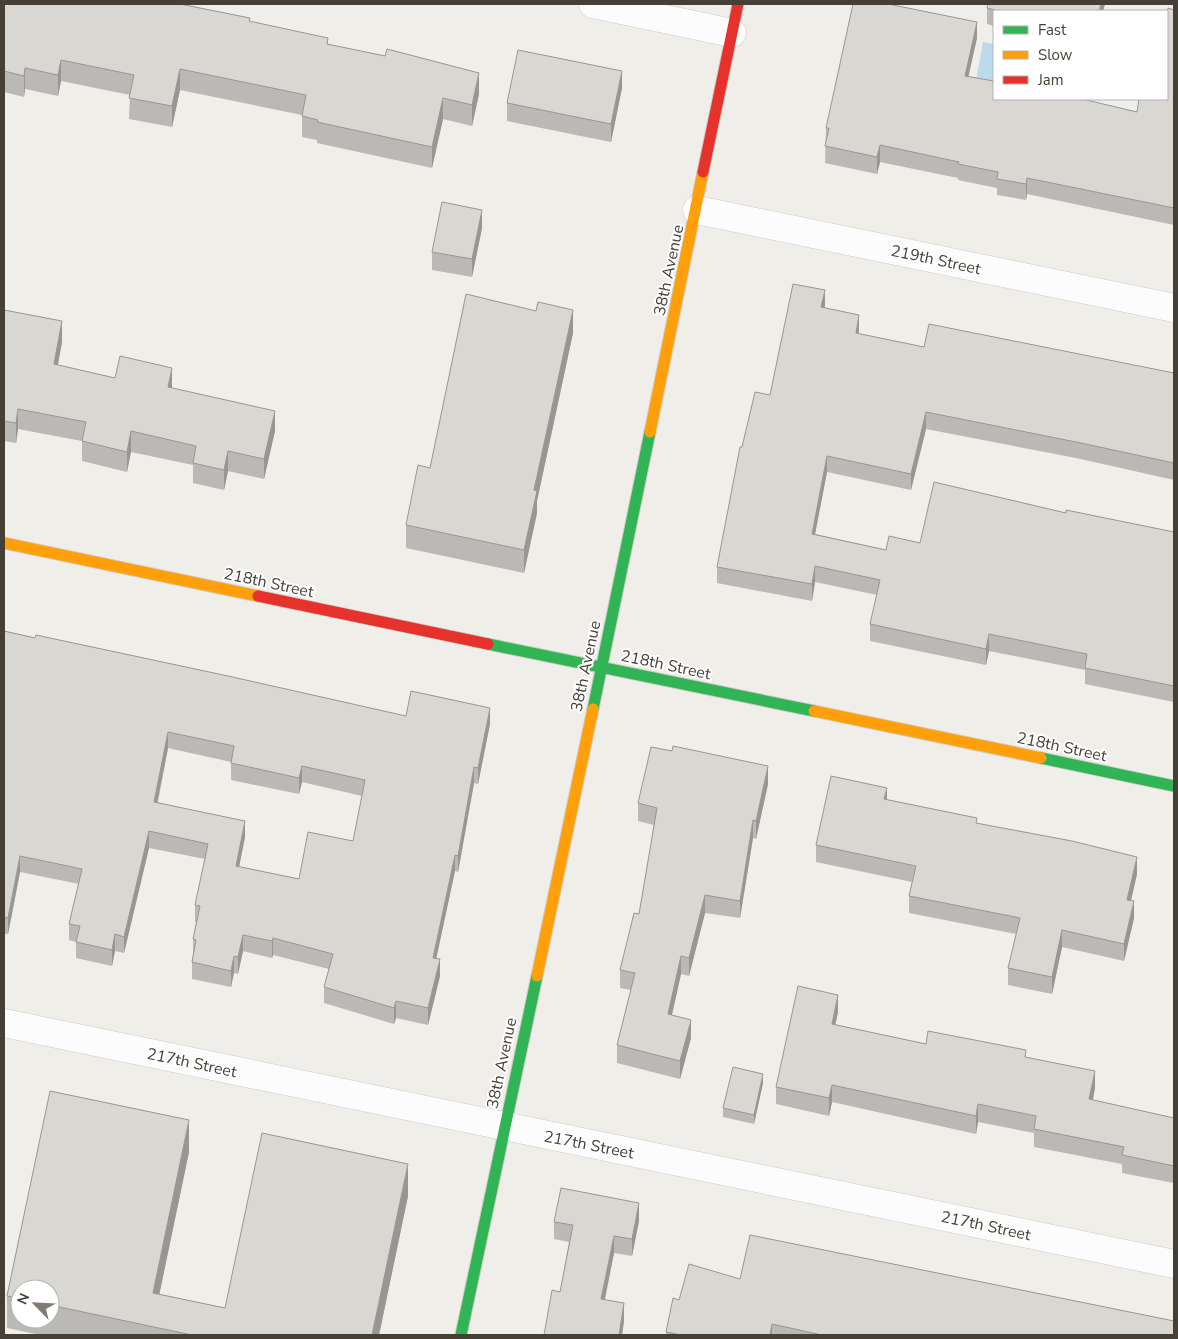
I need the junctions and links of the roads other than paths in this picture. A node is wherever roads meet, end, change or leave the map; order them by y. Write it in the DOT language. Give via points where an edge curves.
graph roads {
  1 [pos="593,4"];
  2 [pos="738,4"];
  3 [pos="732,32"];
  4 [pos="697,210"];
  5 [pos="1174,308"];
  6 [pos="4,544"];
  7 [pos="602,667"];
  8 [pos="1174,786"];
  9 [pos="4,1023"];
  10 [pos="504,1127"];
  11 [pos="1174,1264"];
  12 [pos="461,1335"];
  1 -- 3 [label="street"];
  2 -- 3 [label="street, 38th Avenue"];
  3 -- 4 [label="street, 38th Avenue"];
  4 -- 5 [label="street, 219th Street"];
  4 -- 7 [label="street, 38th Avenue"];
  6 -- 7 [label="street, 218th Street"];
  7 -- 8 [label="street, 218th Street"];
  7 -- 10 [label="street, 38th Avenue"];
  9 -- 10 [label="street, 217th Street"];
  10 -- 11 [label="street, 217th Street"];
  10 -- 12 [label="street, 38th Avenue"];
}
